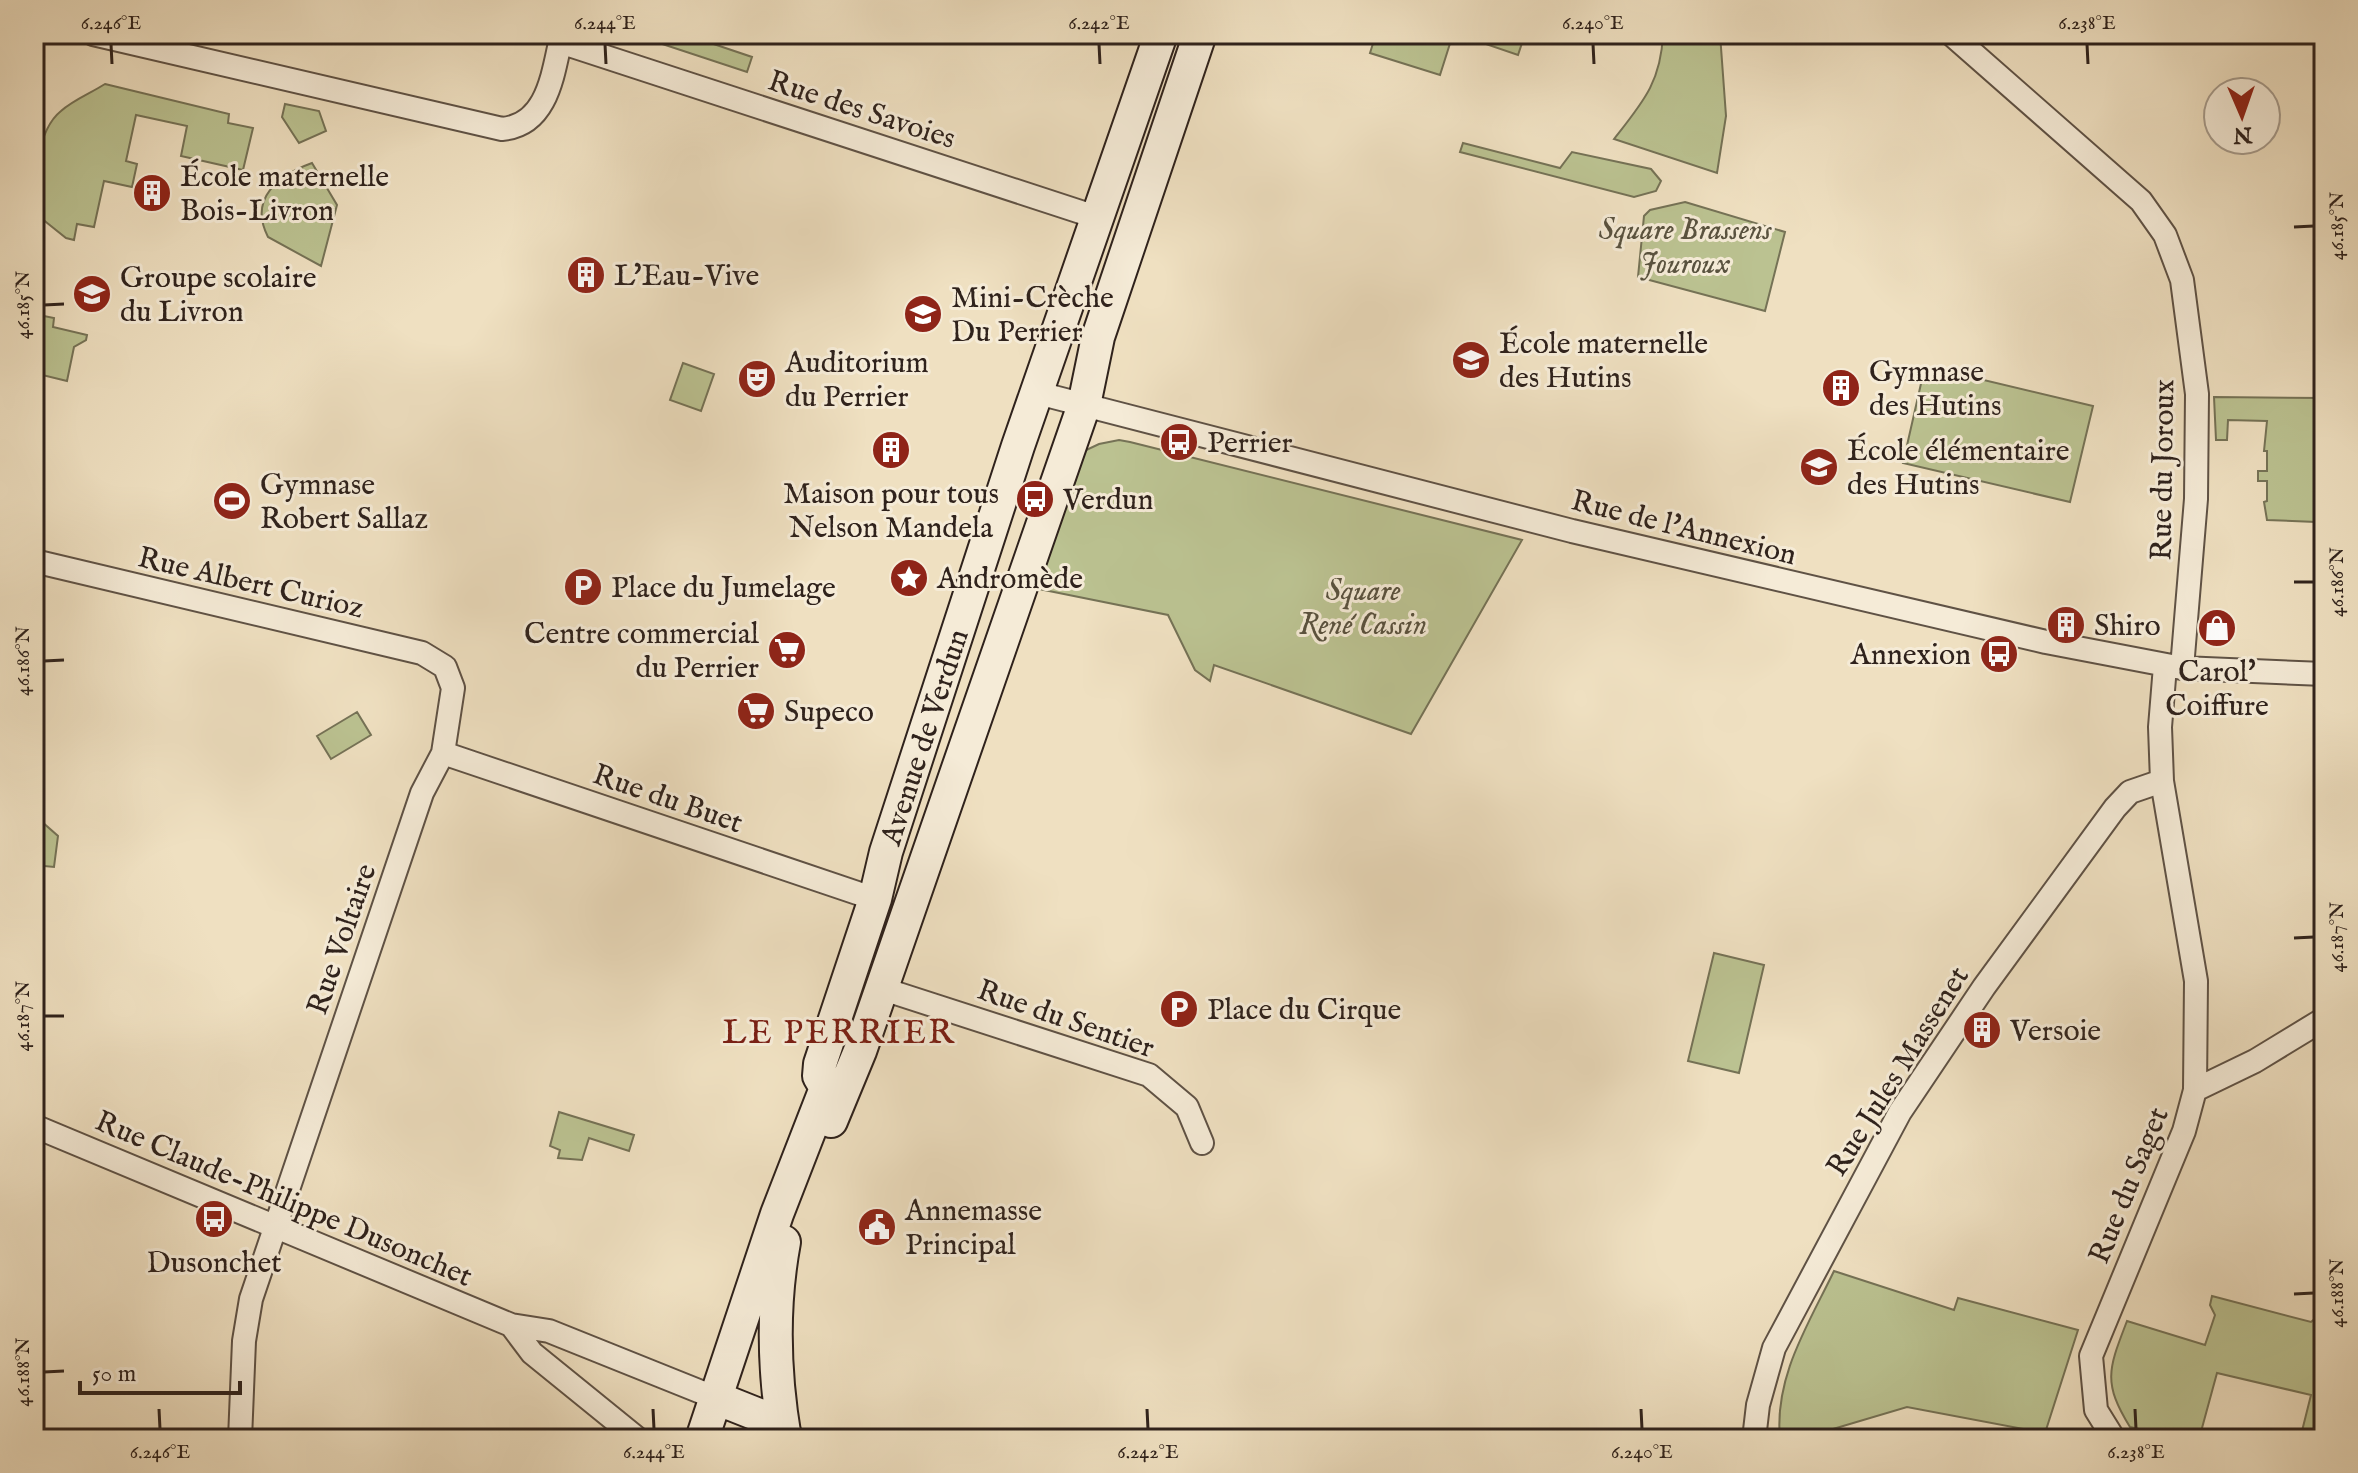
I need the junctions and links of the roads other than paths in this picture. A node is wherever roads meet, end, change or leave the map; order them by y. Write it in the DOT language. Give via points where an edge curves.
graph roads {
  1 [pos="93,34"];
  2 [pos="1161,34"];
  3 [pos="1200,34"];
  4 [pos="1951,34"];
  5 [pos="561,38"];
  6 [pos="1099,218"];
  7 [pos="1038,393"];
  8 [pos="1084,405"];
  9 [pos="34,561"];
  10 [pos="2174,667"];
  11 [pos="448,672"];
  12 [pos="2324,674"];
  13 [pos="443,753"];
  14 [pos="2162,781"];
  15 [pos="875,899"];
  16 [pos="880,988"];
  17 [pos="2324,1019"];
  18 [pos="2195,1090"];
  19 [pos="34,1126"];
  20 [pos="1202,1143"];
  21 [pos="275,1226"];
  22 [pos="511,1325"];
  23 [pos="716,1398"];
  24 [pos="784,1435"];
  25 [pos="240,1439"];
  26 [pos="638,1439"];
  27 [pos="702,1439"];
  28 [pos="1754,1439"];
  29 [pos="2114,1439"];
  1 -- 5 [label="street" via="502,129 528,121 539,109"];
  2 -- 6 [label="street, Avenue de Verdun"];
  3 -- 8 [label="street, Avenue de Verdun" via="1098,337"];
  4 -- 10 [label="street, Rue du Joroux" via="2141,201 2176,262 2190,331 2198,446"];
  5 -- 6 [label="street, Rue des Savoies"];
  6 -- 7 [label="street, Avenue de Verdun"];
  7 -- 8 [label="street, Rue de l'Annexion"];
  7 -- 15 [label="street, Avenue de Verdun" via="890,837"];
  8 -- 10 [label="street, Rue de l'Annexion" via="1772,580"];
  8 -- 16 [label="street, Avenue de Verdun"];
  9 -- 11 [label="street, Rue Albert Curioz" via="422,653"];
  10 -- 12 [label="street, Rue de l'Annexion"];
  10 -- 14 [label="street, Rue du Joroux" via="2160,727"];
  11 -- 13 [label="street, Rue Voltaire" via="453,695"];
  13 -- 15 [label="street, Rue du Buet"];
  13 -- 21 [label="street, Rue Voltaire" via="422,793"];
  14 -- 18 [label="street, Rue du Joroux" via="2196,981"];
  14 -- 28 [label="street, Rue Jules Massenet" via="2130,792 2115,808 1922,1075 1780,1334 1762,1383"];
  15 -- 23 [label="street, Avenue de Verdun" via="818,1070 826,1088 777,1214"];
  16 -- 20 [label="street, Rue du Sentier" via="1149,1075 1187,1107"];
  16 -- 24 [label="street, Avenue de Verdun" via="785,1237 776,1335"];
  17 -- 18 [label="street, Rue du Saget"];
  18 -- 29 [label="street, Rue du Saget" via="2184,1131 2091,1356 2093,1397"];
  19 -- 21 [label="street, Rue Claude-Philippe Dusonchet"];
  21 -- 22 [label="street, Rue Claude-Philippe Dusonchet"];
  21 -- 25 [label="street, Rue Voltaire" via="246,1327"];
  22 -- 23 [label="street, Rue Claude-Philippe Dusonchet" via="549,1331"];
  22 -- 26 [label="street, Rue Claude-Philippe Dusonchet" via="532,1353"];
  23 -- 24 [label="street" via="764,1417"];
  23 -- 27 [label="street, Avenue de Verdun"];
}
